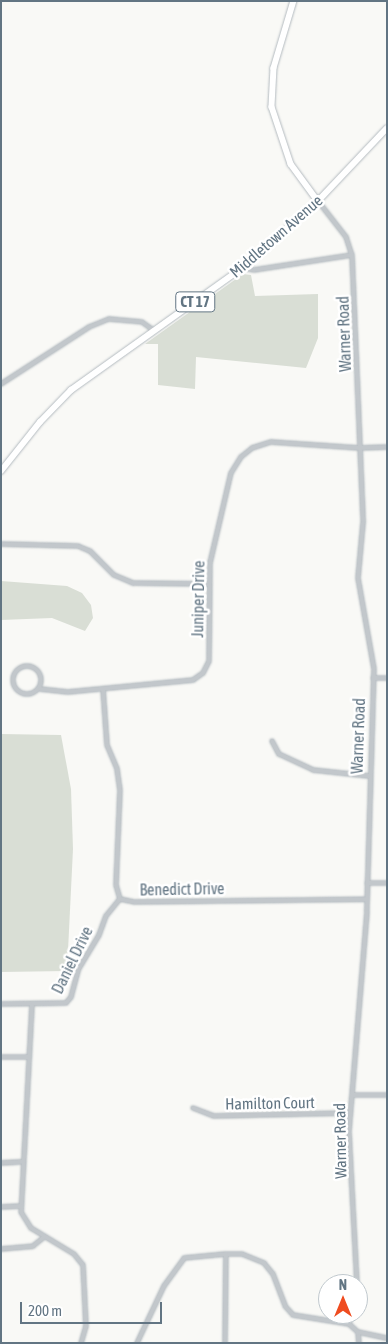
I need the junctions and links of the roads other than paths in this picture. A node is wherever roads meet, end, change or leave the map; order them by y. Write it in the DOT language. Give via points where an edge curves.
graph roads {
  1 [pos="294,1"];
  2 [pos="387,128"];
  3 [pos="318,201"];
  4 [pos="352,255"];
  5 [pos="242,268"];
  6 [pos="153,330"];
  7 [pos="1,384"];
  8 [pos="387,447"];
  9 [pos="360,448"];
  10 [pos="1,471"];
  11 [pos="1,544"];
  12 [pos="208,584"];
  13 [pos="373,678"];
  14 [pos="387,678"];
  15 [pos="40,689"];
  16 [pos="103,689"];
  17 [pos="272,741"];
  18 [pos="369,776"];
  19 [pos="367,883"];
  20 [pos="387,883"];
  21 [pos="120,899"];
  22 [pos="367,899"];
  23 [pos="1,1004"];
  24 [pos="32,1005"];
  25 [pos="1,1057"];
  26 [pos="29,1057"];
  27 [pos="387,1095"];
  28 [pos="352,1096"];
  29 [pos="193,1108"];
  30 [pos="350,1114"];
  31 [pos="23,1162"];
  32 [pos="1,1163"];
  33 [pos="21,1206"];
  34 [pos="1,1207"];
  35 [pos="44,1237"];
  36 [pos="1,1248"];
  37 [pos="226,1254"];
  38 [pos="357,1274"];
  39 [pos="318,1319"];
  40 [pos="349,1324"];
  41 [pos="358,1332"];
  42 [pos="387,1338"];
  43 [pos="81,1343"];
  44 [pos="137,1343"];
  45 [pos="225,1343"];
  46 [pos="358,1343"];
  1 -- 3 [label="street" via="274,68 272,107 291,164"];
  2 -- 3 [label="main road, Middletown Avenue / CT 17"];
  3 -- 4 [label="street, Warner Road" via="346,237"];
  3 -- 5 [label="main road, Middletown Avenue / CT 17"];
  4 -- 5 [label="street" via="249,270"];
  4 -- 9 [label="street, Warner Road"];
  5 -- 6 [label="main road, Middletown Avenue / CT 17"];
  6 -- 7 [label="street" via="142,322 109,319 90,327"];
  6 -- 10 [label="main road, Middletown Avenue / CT 17" via="72,390 35,428"];
  8 -- 9 [label="street, Juniper Drive"];
  9 -- 12 [label="street, Juniper Drive" via="272,442 246,452 231,473 211,555"];
  9 -- 13 [label="street, Warner Road" via="363,523 358,578"];
  11 -- 12 [label="street" via="78,546 90,551 114,574 134,583"];
  12 -- 16 [label="street, Juniper Drive" via="209,661 200,676 182,684"];
  13 -- 14 [label="street"];
  13 -- 18 [label="street, Warner Road"];
  15 -- 15 [label="street, Juniper Drive" via="34,693 21,693 13,683 14,674 24,666 34,668 42,679"];
  15 -- 16 [label="street, Juniper Drive" via="54,692"];
  16 -- 21 [label="street, Benedict Drive" via="107,745 117,769 120,790 116,885"];
  17 -- 18 [label="street" via="279,754 313,770"];
  18 -- 19 [label="street, Warner Road"];
  19 -- 20 [label="street"];
  19 -- 22 [label="street, Warner Road"];
  21 -- 22 [label="street, Benedict Drive" via="134,902"];
  21 -- 24 [label="street, Daniel Drive" via="106,916 99,935 78,970 69,1000 59,1006"];
  22 -- 28 [label="street, Warner Road"];
  23 -- 24 [label="street, Daniel Drive"];
  24 -- 26 [label="street"];
  25 -- 26 [label="street"];
  26 -- 31 [label="street"];
  27 -- 28 [label="street"];
  28 -- 30 [label="street, Warner Road"];
  29 -- 30 [label="street, Hamilton Court" via="214,1116"];
  30 -- 38 [label="street, Warner Road"];
  31 -- 32 [label="street"];
  31 -- 33 [label="street"];
  33 -- 34 [label="street"];
  33 -- 35 [label="street" via="27,1225"];
  35 -- 36 [label="street" via="34,1246"];
  35 -- 43 [label="street" via="74,1254 83,1265 86,1326"];
  37 -- 39 [label="street" via="252,1256 264,1263 276,1281 285,1306 293,1315"];
  37 -- 44 [label="street" via="184,1258 164,1286"];
  37 -- 45 [label="street"];
  40 -- 41 [label="street"];
  41 -- 42 [label="street"];
  41 -- 46 [label="street"];
}
